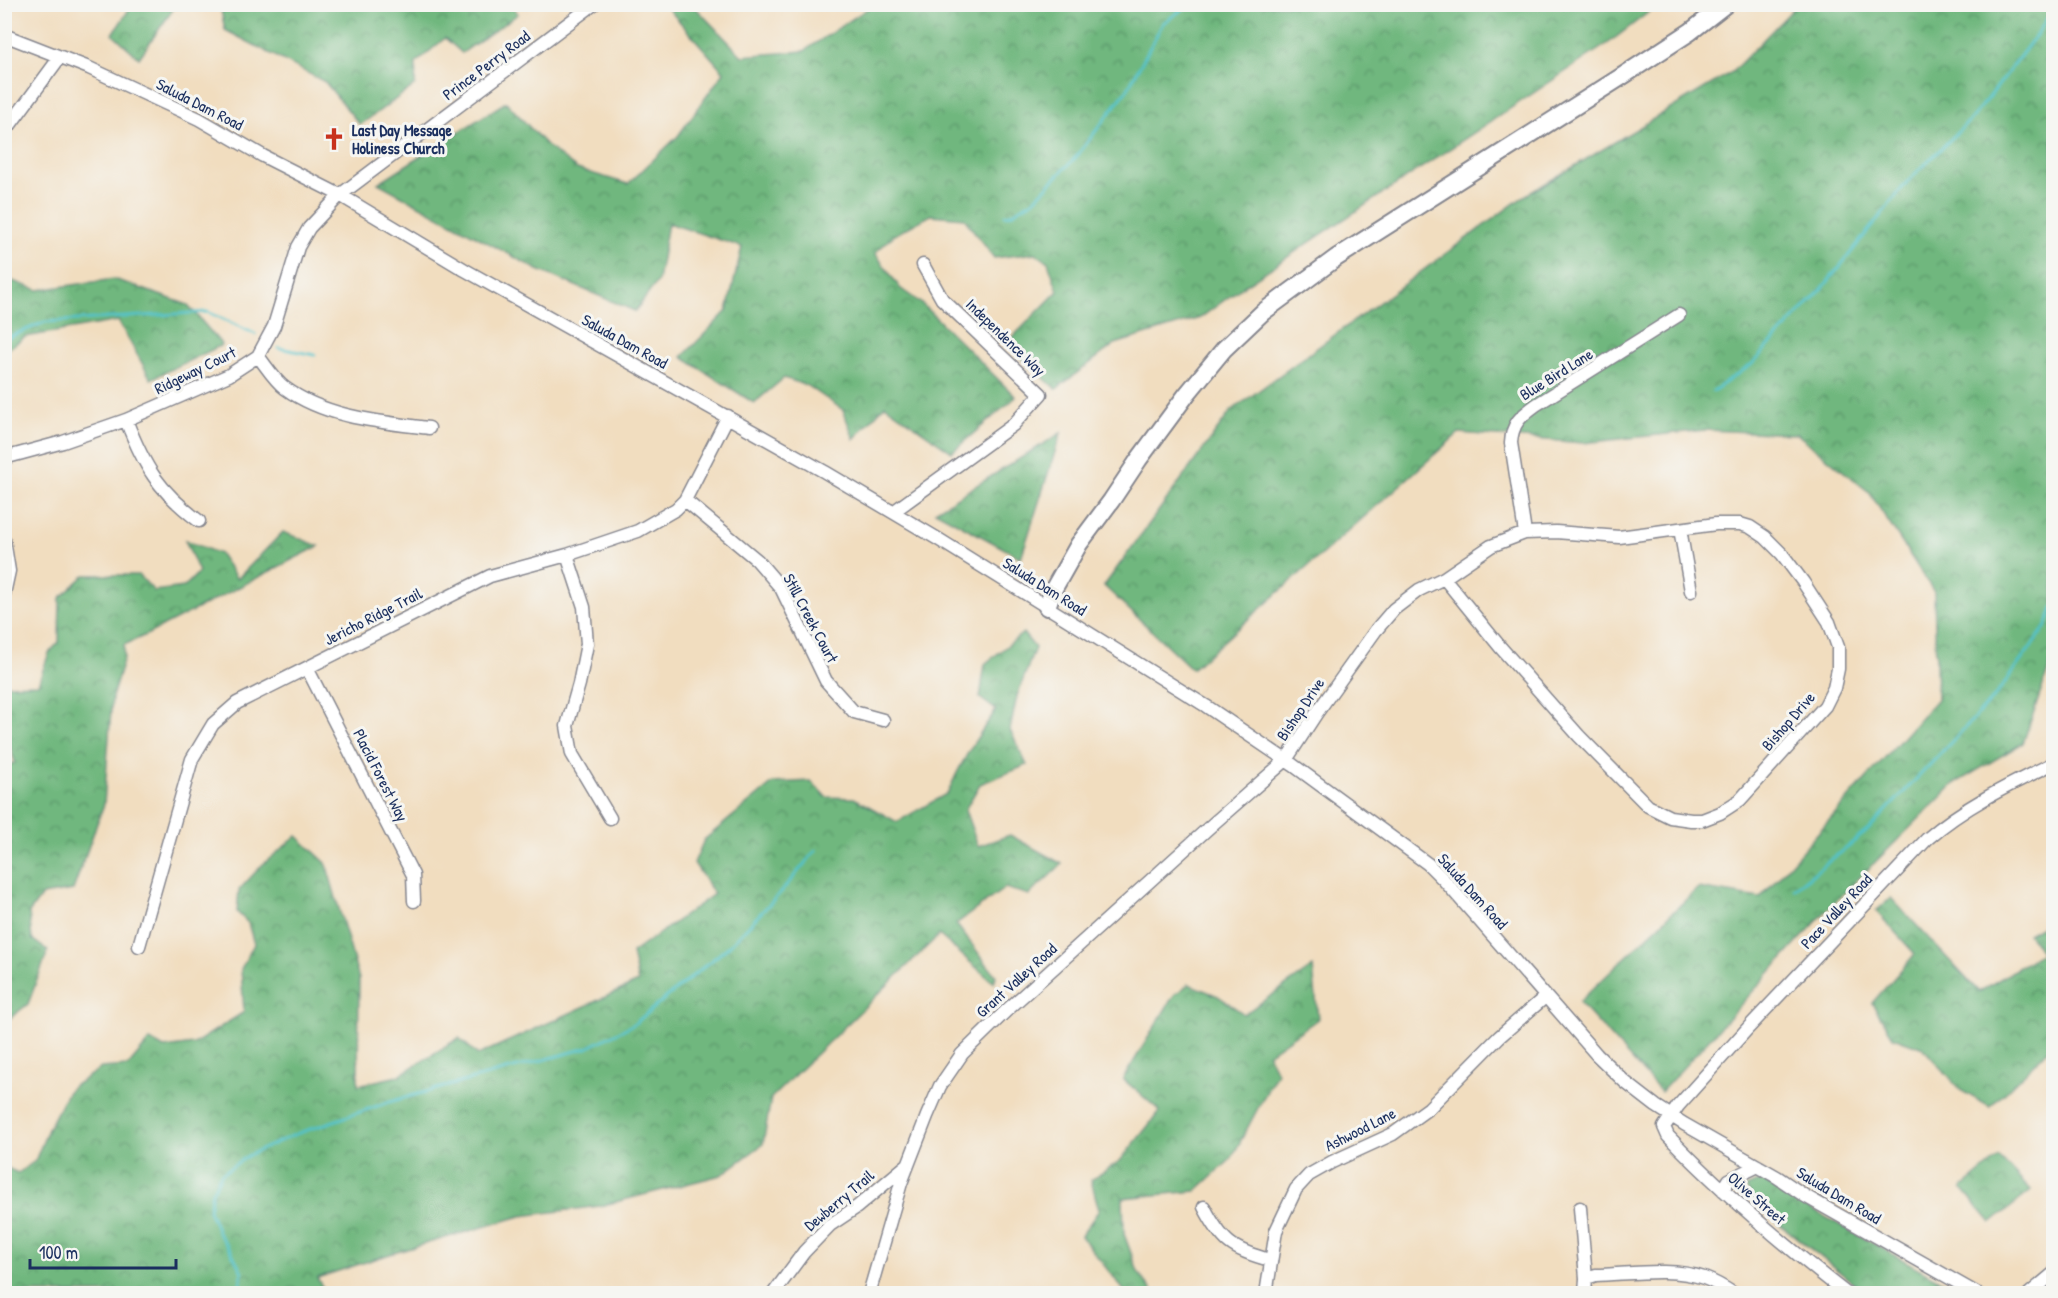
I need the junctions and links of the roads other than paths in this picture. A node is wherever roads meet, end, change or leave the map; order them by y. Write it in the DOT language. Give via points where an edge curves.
graph roads {
  1 [pos="594,4"];
  2 [pos="1726,4"];
  3 [pos="4,35"];
  4 [pos="60,57"];
  5 [pos="4,133"];
  6 [pos="340,195"];
  7 [pos="923,265"];
  8 [pos="1679,315"];
  9 [pos="258,356"];
  10 [pos="728,416"];
  11 [pos="126,420"];
  12 [pos="429,428"];
  13 [pos="4,458"];
  14 [pos="685,500"];
  15 [pos="893,512"];
  16 [pos="199,521"];
  17 [pos="1680,529"];
  18 [pos="1525,532"];
  19 [pos="4,540"];
  20 [pos="567,555"];
  21 [pos="1444,578"];
  22 [pos="1691,591"];
  23 [pos="4,594"];
  24 [pos="1047,607"];
  25 [pos="307,668"];
  26 [pos="883,720"];
  27 [pos="1286,760"];
  28 [pos="2054,763"];
  29 [pos="610,818"];
  30 [pos="414,901"];
  31 [pos="139,946"];
  32 [pos="1545,997"];
  33 [pos="1671,1116"];
  34 [pos="908,1164"];
  35 [pos="1758,1166"];
  36 [pos="1723,1190"];
  37 [pos="1204,1207"];
  38 [pos="1580,1208"];
  39 [pos="1270,1260"];
  40 [pos="2054,1273"];
  41 [pos="1586,1278"];
  42 [pos="773,1293"];
  43 [pos="869,1293"];
  44 [pos="1266,1293"];
  45 [pos="1585,1293"];
  46 [pos="1734,1293"];
  47 [pos="1847,1293"];
  48 [pos="1978,1293"];
  49 [pos="2029,1293"];
  1 -- 6 [label="street, Prince Perry Road"];
  2 -- 24 [label="main road" via="1690,32 1336,258 1263,312 1224,349 1139,459 1111,501 1067,589"];
  3 -- 4 [label="street, Saluda Dam Road"];
  4 -- 5 [label="street"];
  4 -- 6 [label="street, Saluda Dam Road" via="199,119"];
  6 -- 9 [label="street, Ridgeway Court" via="309,228 298,247 274,326"];
  6 -- 10 [label="street, Saluda Dam Road" via="465,270"];
  7 -- 15 [label="street, Independence Way" via="942,299 1041,394 1013,425"];
  8 -- 18 [label="street, Blue Bird Lane" via="1517,419 1512,442"];
  9 -- 11 [label="street, Ridgeway Court" via="229,375"];
  9 -- 12 [label="street" via="283,387 308,402 364,419"];
  10 -- 14 [label="street, Jericho Ridge Trail"];
  10 -- 15 [label="street, Saluda Dam Road"];
  11 -- 13 [label="street, Ridgeway Court"];
  11 -- 16 [label="street" via="162,489"];
  14 -- 20 [label="street, Jericho Ridge Trail" via="638,531"];
  14 -- 26 [label="street, Still Creek Court" via="757,560 781,588 826,681 854,712"];
  15 -- 24 [label="street, Saluda Dam Road"];
  17 -- 18 [label="street, Bishop Drive" via="1619,537"];
  17 -- 21 [label="street, Bishop Drive" via="1740,524 1765,537 1819,604 1838,647 1834,688 1825,706 1740,800 1702,820 1670,817 1648,807 1579,736"];
  17 -- 22 [label="street"];
  18 -- 21 [label="street, Bishop Drive" via="1491,546"];
  19 -- 23 [label="street" via="9,571"];
  20 -- 25 [label="street, Jericho Ridge Trail" via="490,576"];
  20 -- 29 [label="street" via="584,607 587,644 567,726 572,754"];
  21 -- 27 [label="street, Bishop Drive" via="1394,609 1352,662"];
  24 -- 27 [label="street, Saluda Dam Road"];
  25 -- 30 [label="street, Placid Forest Way" via="413,875"];
  25 -- 31 [label="street, Jericho Ridge Trail" via="237,703 213,724 192,759"];
  27 -- 32 [label="street, Saluda Dam Road" via="1428,864"];
  27 -- 34 [label="street, Grant Valley Road" via="962,1054 940,1086"];
  28 -- 33 [label="street, Pace Valley Road" via="1980,801 1927,839 1749,1027"];
  32 -- 33 [label="street, Saluda Dam Road" via="1619,1076"];
  32 -- 39 [label="street, Ashwood Lane" via="1429,1108 1393,1134 1309,1175 1283,1213"];
  33 -- 35 [label="street, Saluda Dam Road"];
  33 -- 36 [label="street, Olive Street" via="1664,1127 1668,1136"];
  34 -- 42 [label="street, Dewberry Trail" via="830,1225"];
  34 -- 43 [label="street, Grant Valley Road"];
  35 -- 36 [label="street" via="1729,1180"];
  35 -- 48 [label="street, Saluda Dam Road"];
  36 -- 47 [label="street, Olive Street"];
  37 -- 39 [label="street" via="1225,1240 1244,1254"];
  38 -- 41 [label="street"];
  39 -- 44 [label="street, Ashwood Lane"];
  40 -- 49 [label="street"];
  41 -- 45 [label="street"];
  41 -- 46 [label="street" via="1686,1274"];
}
